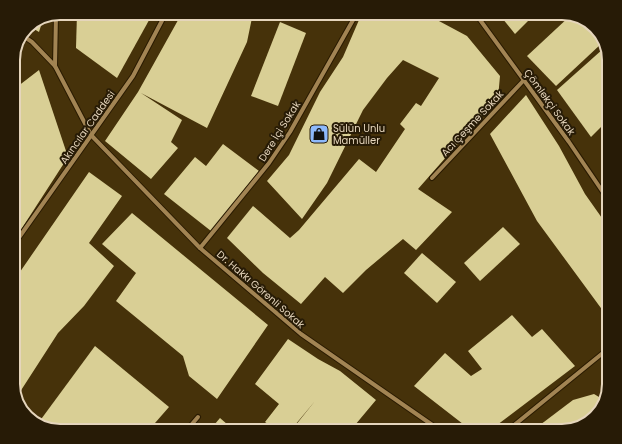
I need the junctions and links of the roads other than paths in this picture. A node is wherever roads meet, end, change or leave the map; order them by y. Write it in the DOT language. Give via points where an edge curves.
graph roads {
  1 [pos="162,20"];
  2 [pos="353,20"];
  3 [pos="480,20"];
  4 [pos="56,21"];
  5 [pos="27,38"];
  6 [pos="55,66"];
  7 [pos="524,80"];
  8 [pos="91,135"];
  9 [pos="432,178"];
  10 [pos="602,191"];
  11 [pos="20,236"];
  12 [pos="200,248"];
  13 [pos="602,354"];
  14 [pos="198,417"];
  15 [pos="192,424"];
  16 [pos="431,424"];
  17 [pos="516,424"];
  1 -- 8 [label="street, Akıncılar Caddesi" via="133,76"];
  2 -- 12 [label="street, Dere İçi Sokak" via="290,132 269,163"];
  3 -- 7 [label="street, Çömlekçi Sokak"];
  4 -- 6 [label="street"];
  5 -- 6 [label="street"];
  6 -- 8 [label="street, Dr. Hakkı Görenli Sokak"];
  7 -- 9 [label="street, Acı Çeşme Sokak"];
  7 -- 10 [label="street, Çömlekçi Sokak"];
  8 -- 11 [label="street, Akıncılar Caddesi"];
  8 -- 12 [label="street, Dr. Hakkı Görenli Sokak"];
  12 -- 16 [label="street, Dr. Hakkı Görenli Sokak" via="301,334"];
  13 -- 17 [label="street"];
  14 -- 15 [label="street"];
}
